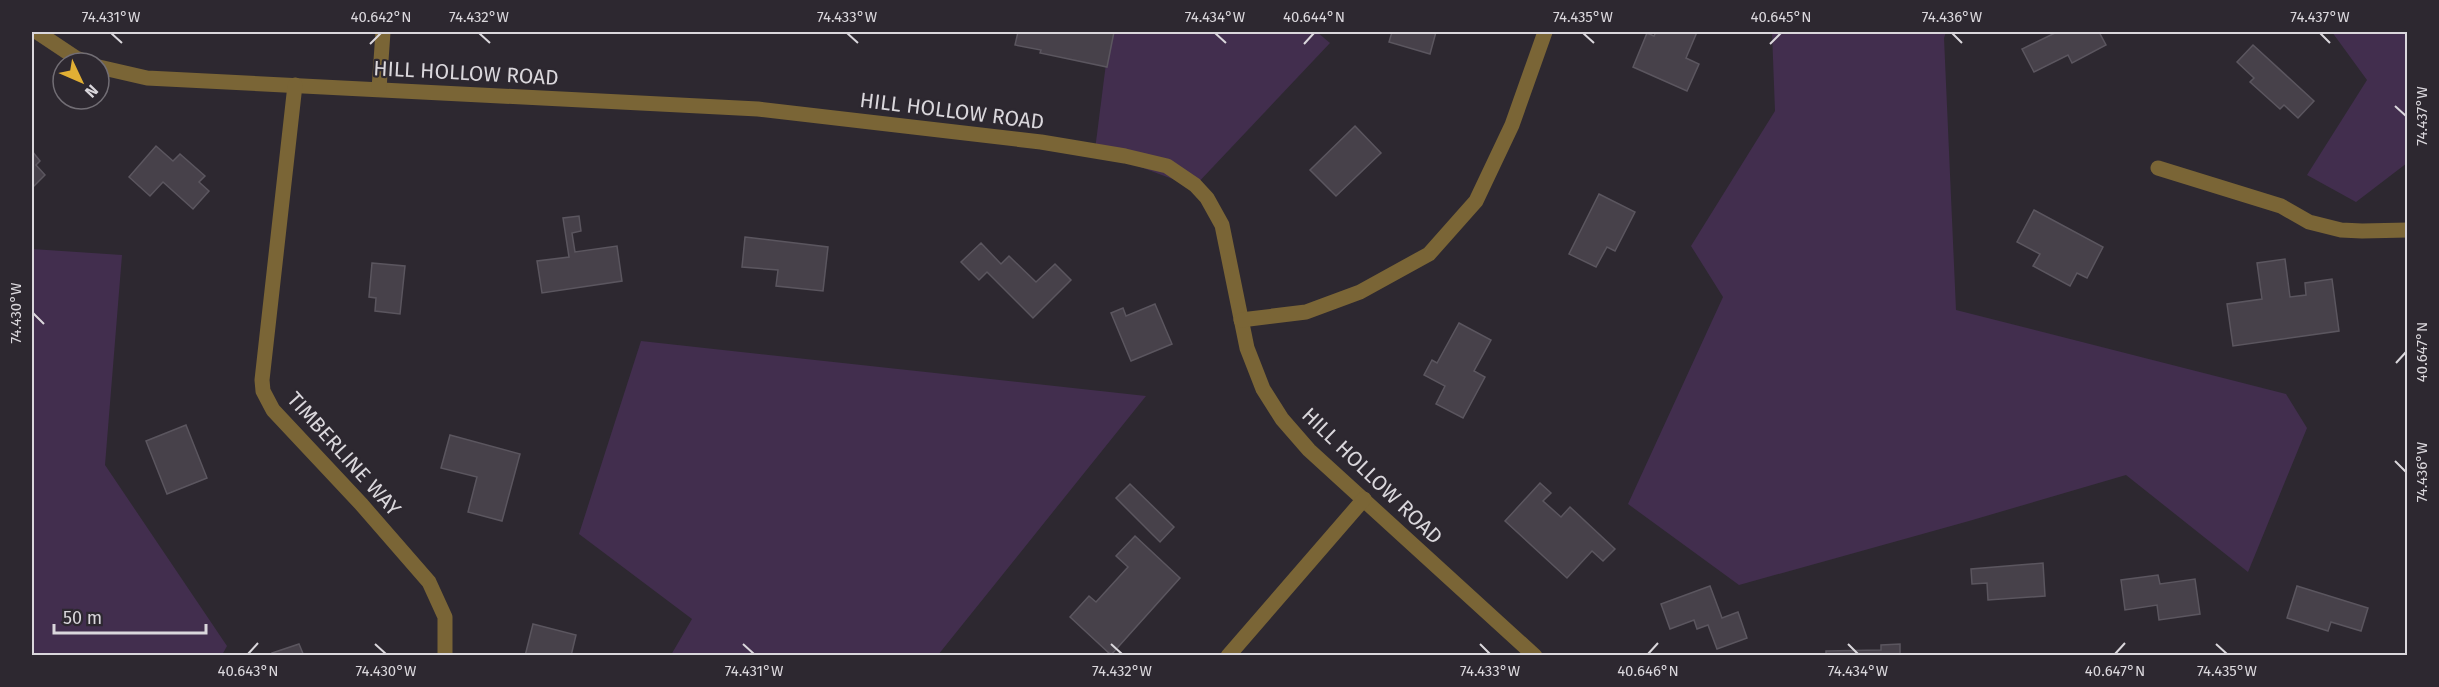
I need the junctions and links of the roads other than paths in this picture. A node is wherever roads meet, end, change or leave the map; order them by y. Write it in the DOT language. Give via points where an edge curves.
graph roads {
  1 [pos="37,32"];
  2 [pos="383,32"];
  3 [pos="1545,32"];
  4 [pos="66,51"];
  5 [pos="111,70"];
  6 [pos="295,85"];
  7 [pos="379,89"];
  8 [pos="2157,168"];
  9 [pos="2408,230"];
  10 [pos="1241,320"];
  11 [pos="1364,499"];
  12 [pos="445,656"];
  13 [pos="1228,656"];
  14 [pos="1535,656"];
  1 -- 4 [label="street"];
  2 -- 7 [label="street"];
  3 -- 10 [label="street" via="1512,124 1476,201 1429,254 1360,292 1306,312"];
  5 -- 6 [label="street, HILL HOLLOW ROAD" via="147,78"];
  6 -- 7 [label="street, HILL HOLLOW ROAD"];
  6 -- 12 [label="street, TIMBERLINE WAY" via="263,391 273,410 429,582 445,617"];
  7 -- 10 [label="street, HILL HOLLOW ROAD" via="758,109 1041,142 1167,166 1195,185 1222,225"];
  8 -- 9 [label="street" via="2281,206 2309,222 2341,230"];
  10 -- 11 [label="street, HILL HOLLOW ROAD" via="1263,389 1282,419 1309,450"];
  11 -- 13 [label="street"];
  11 -- 14 [label="street, HILL HOLLOW ROAD"];
}
